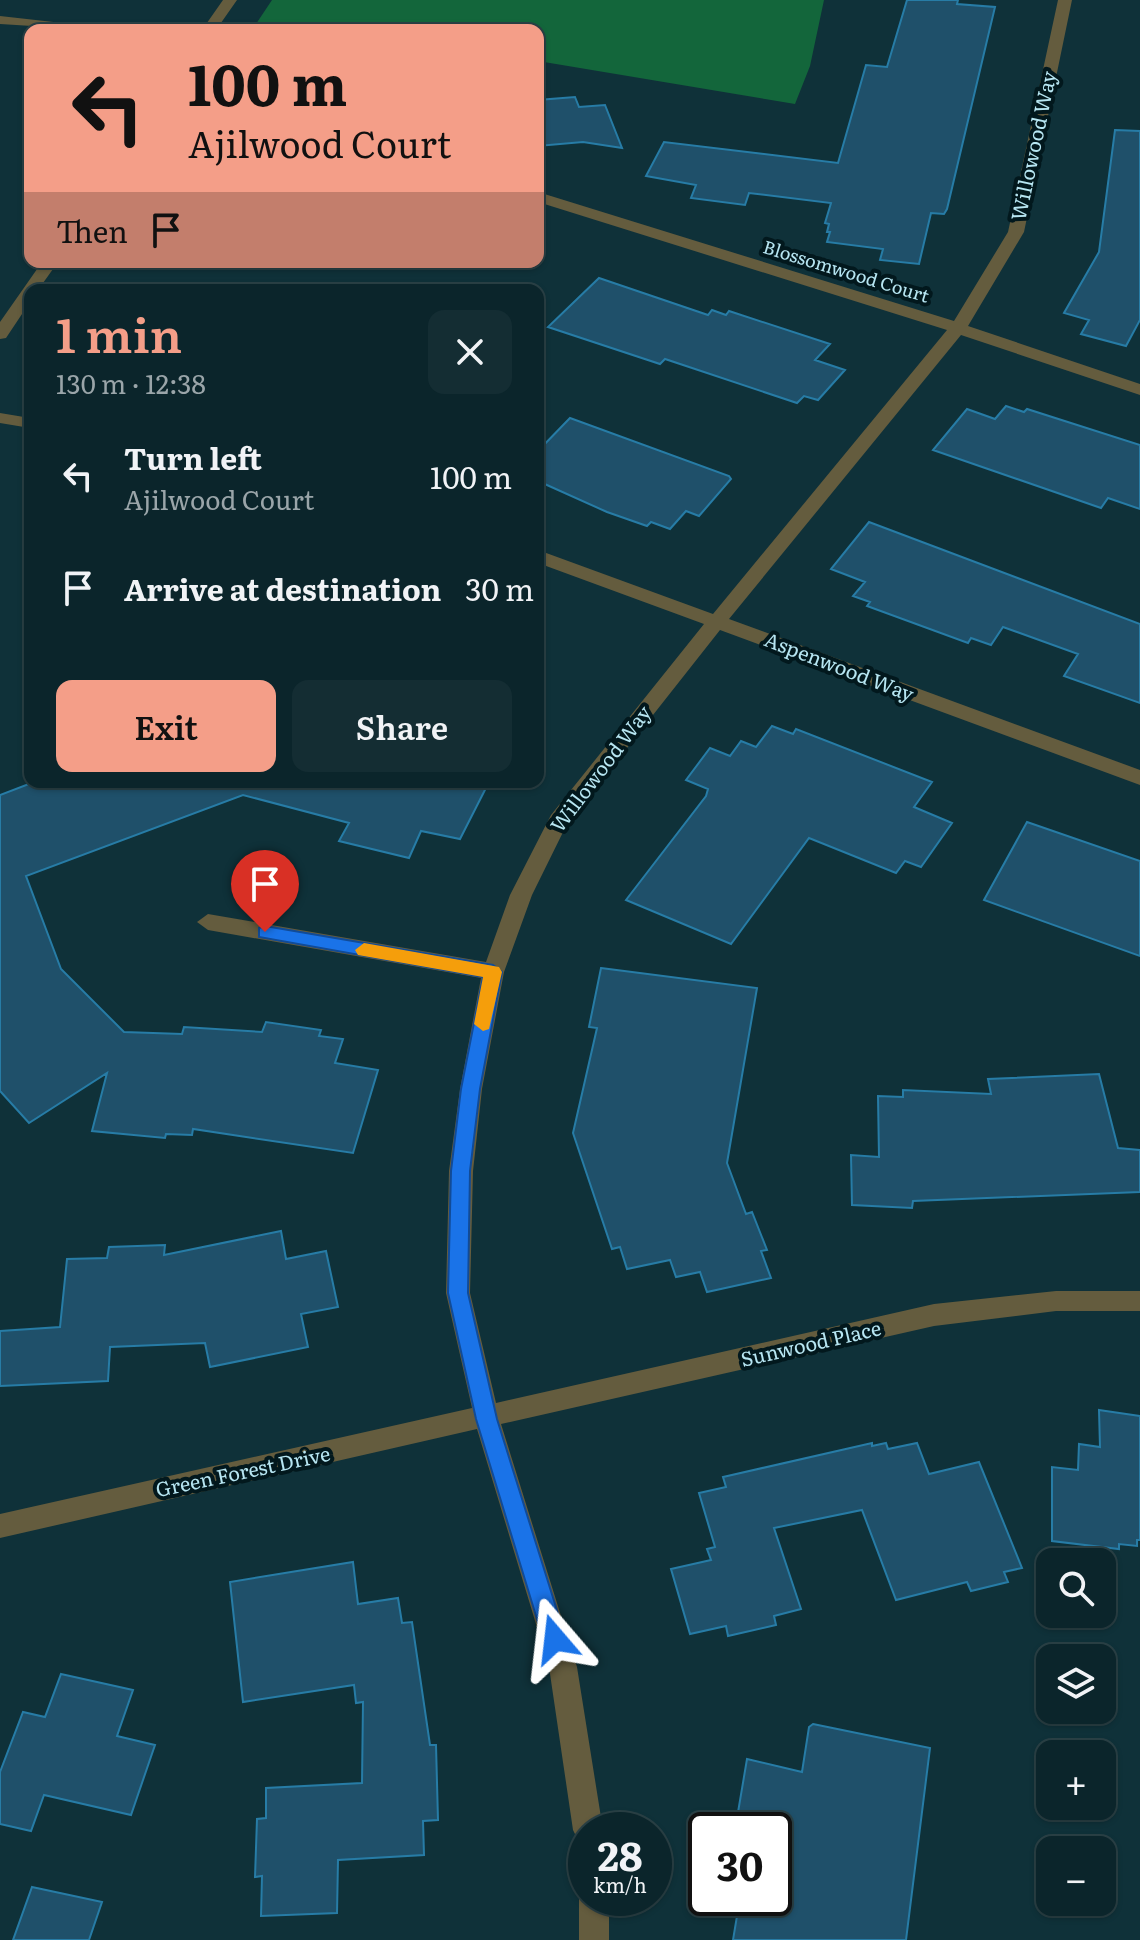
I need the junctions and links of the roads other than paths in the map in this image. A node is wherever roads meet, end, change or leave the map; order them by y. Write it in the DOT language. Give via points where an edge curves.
graph roads {
  1 [pos="230,0"];
  2 [pos="1065,0"];
  3 [pos="0,20"];
  4 [pos="36,24"];
  5 [pos="213,24"];
  6 [pos="544,199"];
  7 [pos="24,299"];
  8 [pos="958,328"];
  9 [pos="0,334"];
  10 [pos="1140,390"];
  11 [pos="0,418"];
  12 [pos="24,422"];
  13 [pos="544,558"];
  14 [pos="716,621"];
  15 [pos="1140,778"];
  16 [pos="208,922"];
  17 [pos="493,972"];
  18 [pos="1140,1301"];
  19 [pos="487,1419"];
  20 [pos="0,1526"];
  21 [pos="585,1812"];
  22 [pos="594,1916"];
  23 [pos="594,1940"];
  1 -- 5 [label="street"];
  2 -- 8 [label="street, Willowood Way" via="1016,232"];
  3 -- 4 [label="street"];
  6 -- 8 [label="street, Blossomwood Court"];
  7 -- 9 [label="street"];
  8 -- 10 [label="street, Blossomwood Court"];
  8 -- 14 [label="street, Willowood Way"];
  11 -- 12 [label="street"];
  13 -- 14 [label="street, Aspenwood Way"];
  14 -- 15 [label="street, Aspenwood Way"];
  14 -- 17 [label="street, Willowood Way" via="558,820 521,895"];
  16 -- 17 [label="street"];
  17 -- 19 [label="street, Willowood Way" via="461,1171 458,1278"];
  18 -- 19 [label="street, Sunwood Place" via="1056,1301 934,1315"];
  19 -- 20 [label="street, Green Forest Drive"];
  19 -- 21 [label="street, Willowood Way" via="563,1667"];
  22 -- 23 [label="street"];
}
